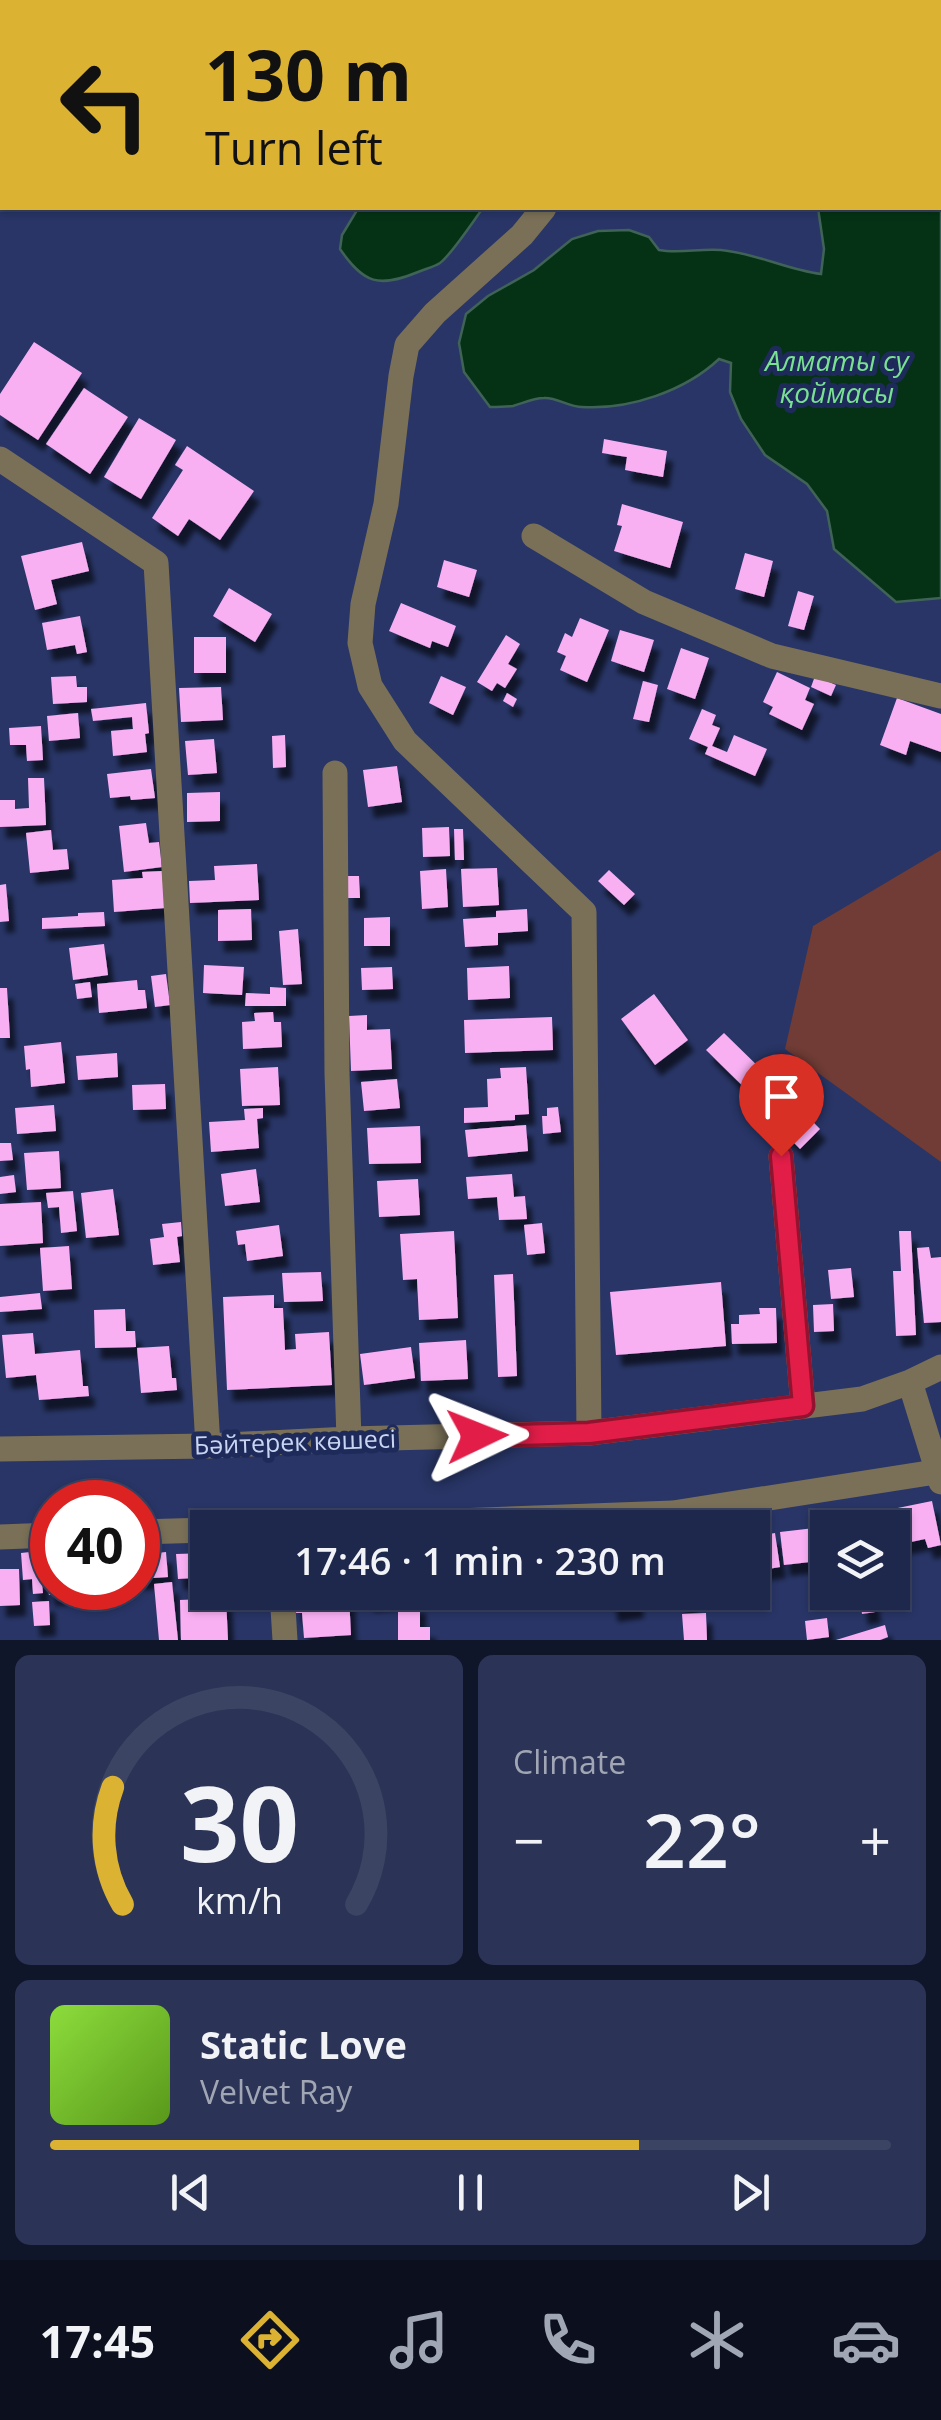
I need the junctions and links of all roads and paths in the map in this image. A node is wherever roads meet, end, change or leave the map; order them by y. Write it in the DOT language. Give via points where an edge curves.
graph roads {
  1 [pos="542,210"];
  2 [pos="0,458"];
  3 [pos="534,536"];
  4 [pos="941,696"];
  5 [pos="335,773"];
  6 [pos="781,1156"];
  7 [pos="941,1367"];
  8 [pos="910,1382"];
  9 [pos="803,1406"];
  10 [pos="589,1433"];
  11 [pos="349,1438"];
  12 [pos="208,1446"];
  13 [pos="0,1450"];
  14 [pos="940,1475"];
  15 [pos="694,1510"];
  16 [pos="160,1531"];
  17 [pos="190,1531"];
  18 [pos="30,1536"];
  19 [pos="0,1537"];
  20 [pos="283,1610"];
  21 [pos="285,1640"];
  1 -- 10 [label="street" via="407,345 360,643 370,686 405,741 584,912"];
  2 -- 12 [label="street" via="156,564"];
  3 -- 4 [label="street" via="644,602 772,656"];
  5 -- 11 [label="street"];
  6 -- 9 [label="street"];
  7 -- 8 [label="street, Бәйтерек көшесі"];
  8 -- 9 [label="street, Бәйтерек көшесі" via="862,1399"];
  8 -- 14 [label="street"];
  9 -- 10 [label="street, Бәйтерек көшесі"];
  10 -- 11 [label="street, Бәйтерек көшесі"];
  11 -- 12 [label="street, Бәйтерек көшесі"];
  12 -- 13 [label="street, Бәйтерек көшесі"];
  14 -- 15 [label="street"];
  16 -- 17 [label="street"];
  18 -- 19 [label="street"];
  20 -- 21 [label="street"];
}
